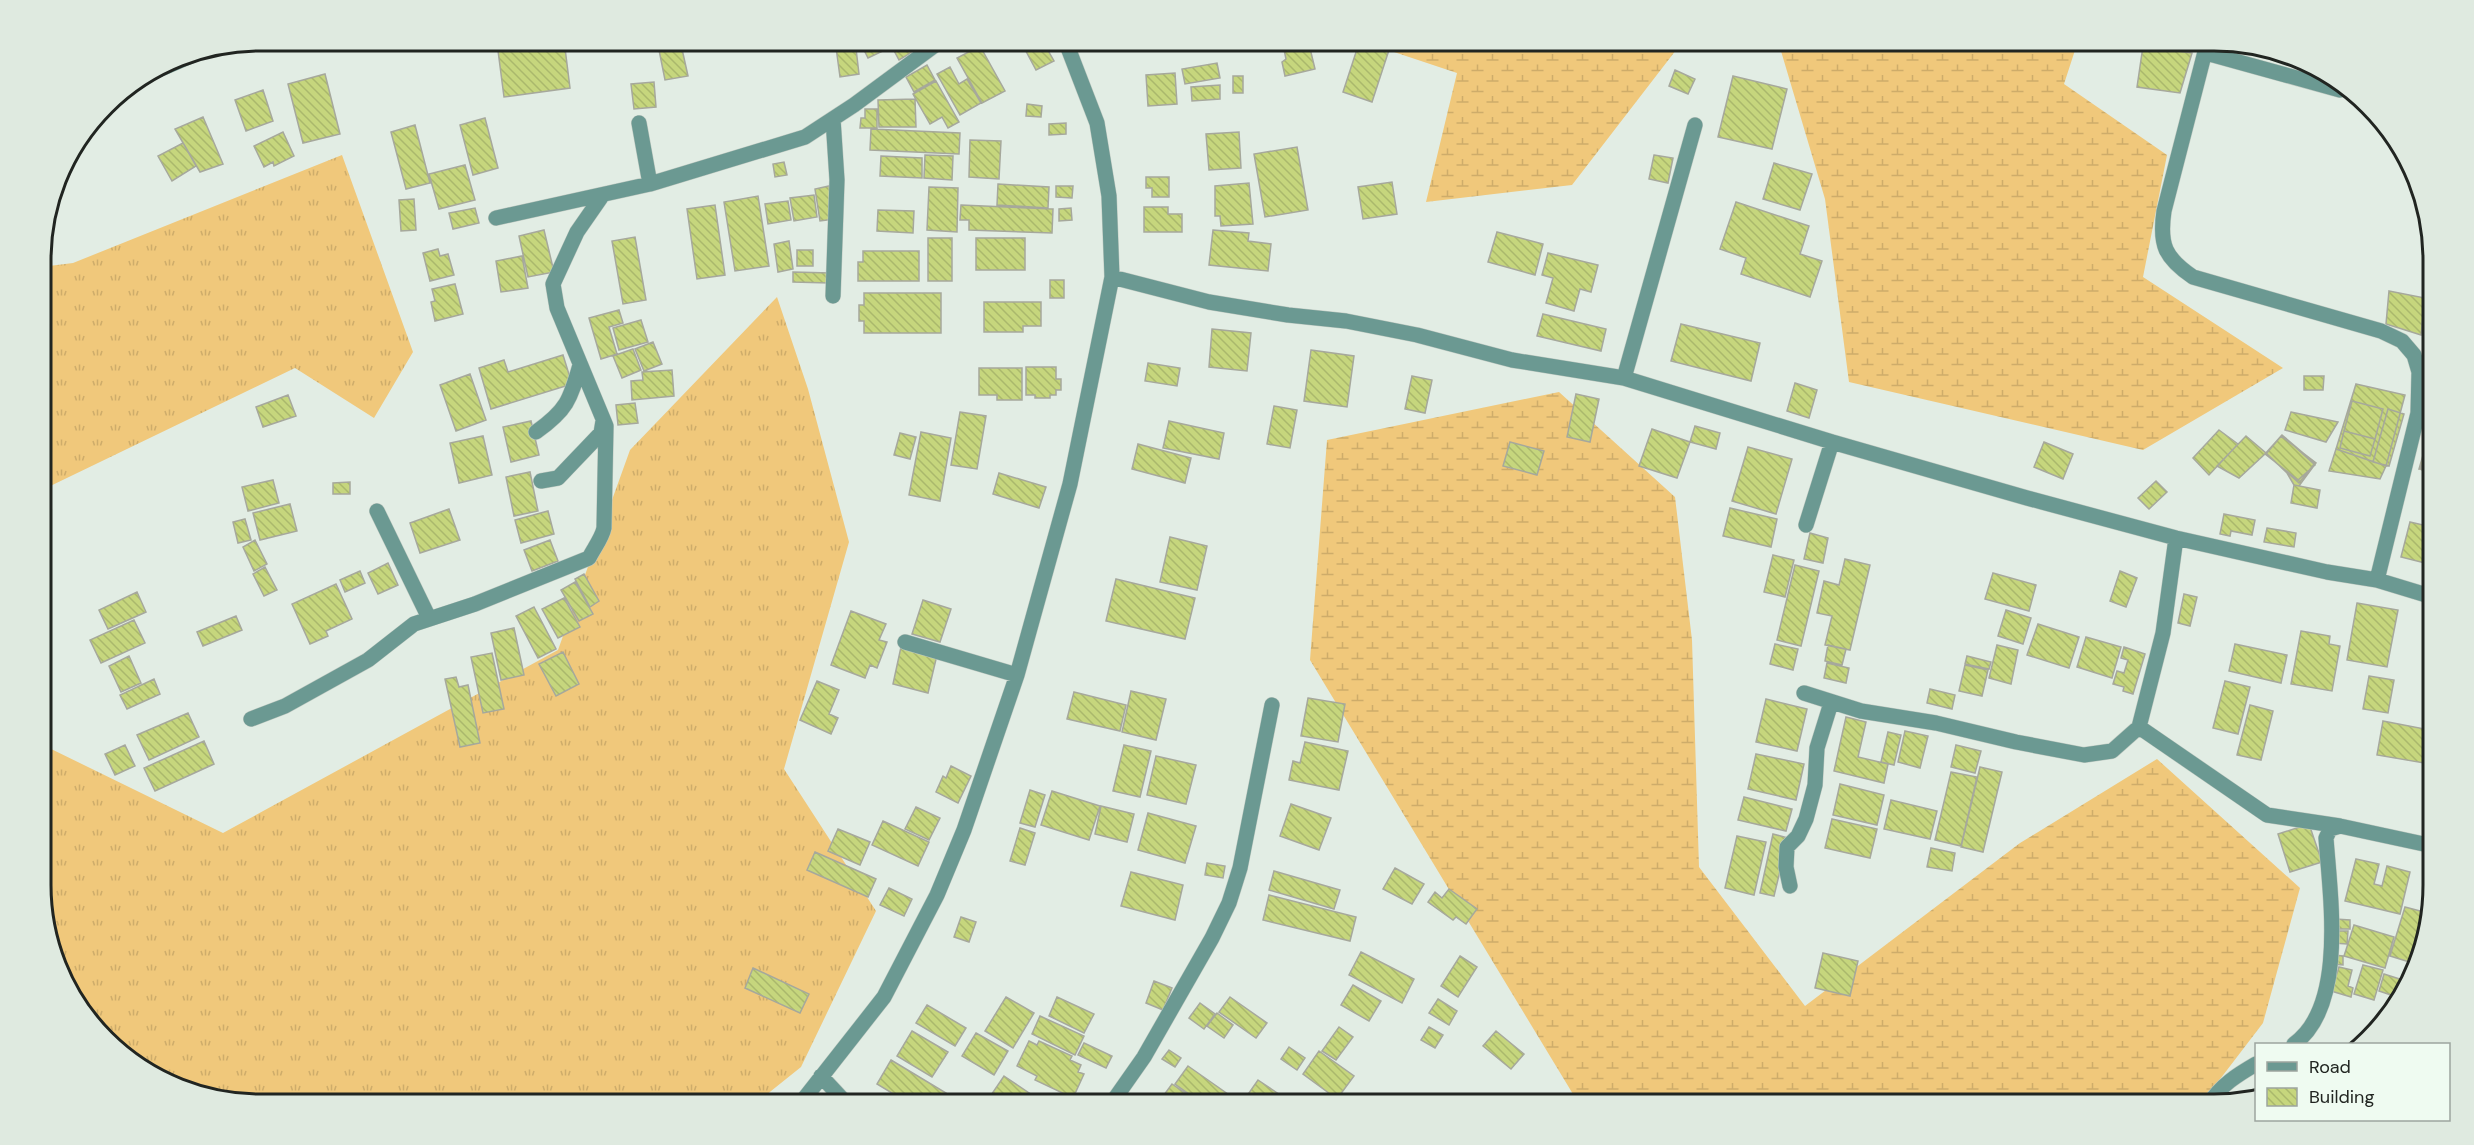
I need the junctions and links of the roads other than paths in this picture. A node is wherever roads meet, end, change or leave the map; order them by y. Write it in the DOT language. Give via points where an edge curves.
graph roads {
  1 [pos="927,51"];
  2 [pos="1069,51"];
  3 [pos="2206,51"];
  4 [pos="2219,51"];
  5 [pos="2331,87"];
  6 [pos="833,119"];
  7 [pos="639,123"];
  8 [pos="1695,125"];
  9 [pos="650,184"];
  10 [pos="602,196"];
  11 [pos="496,218"];
  12 [pos="1112,277"];
  13 [pos="833,297"];
  14 [pos="580,365"];
  15 [pos="1624,378"];
  16 [pos="2423,409"];
  17 [pos="2418,413"];
  18 [pos="604,418"];
  19 [pos="536,432"];
  20 [pos="1832,442"];
  21 [pos="541,481"];
  22 [pos="377,511"];
  23 [pos="1806,525"];
  24 [pos="2176,538"];
  25 [pos="2377,580"];
  26 [pos="2423,594"];
  27 [pos="429,618"];
  28 [pos="905,642"];
  29 [pos="1017,675"];
  30 [pos="1804,693"];
  31 [pos="1831,703"];
  32 [pos="1272,705"];
  33 [pos="251,719"];
  34 [pos="2139,727"];
  35 [pos="2340,826"];
  36 [pos="2423,844"];
  37 [pos="1790,886"];
  38 [pos="2295,1043"];
  39 [pos="2255,1065"];
  40 [pos="821,1076"];
  41 [pos="808,1094"];
  42 [pos="838,1094"];
  43 [pos="1117,1094"];
  44 [pos="2215,1094"];
  1 -- 6 [label="street"];
  2 -- 12 [label="street" via="1097,123 1109,196"];
  3 -- 17 [label="street" via="2164,212 2160,233 2165,250 2174,265 2193,277 2402,341 2414,355 2419,372"];
  4 -- 5 [label="street"];
  6 -- 9 [label="street" via="805,137"];
  6 -- 13 [label="street" via="837,180"];
  7 -- 9 [label="street"];
  8 -- 15 [label="street"];
  9 -- 10 [label="street"];
  10 -- 11 [label="street"];
  10 -- 14 [label="street" via="577,232 553,284 557,308"];
  12 -- 15 [label="street" via="1209,302 1346,321 1512,360"];
  12 -- 29 [label="street" via="1071,484"];
  14 -- 18 [label="street"];
  14 -- 19 [label="street" via="568,404"];
  15 -- 20 [label="street"];
  16 -- 17 [label="street"];
  17 -- 25 [label="street"];
  18 -- 21 [label="street" via="601,433 558,478"];
  18 -- 27 [label="street" via="604,528 590,558 486,600"];
  20 -- 23 [label="street"];
  20 -- 24 [label="street"];
  22 -- 27 [label="street"];
  24 -- 25 [label="street"];
  24 -- 34 [label="street" via="2163,633"];
  25 -- 26 [label="street"];
  27 -- 33 [label="street" via="399,634 368,660 285,706"];
  28 -- 29 [label="street"];
  29 -- 40 [label="street" via="964,830 937,895 884,997"];
  30 -- 31 [label="street"];
  31 -- 34 [label="street" via="2084,755 2112,751"];
  31 -- 37 [label="street" via="1817,748 1815,785 1806,819 1787,847"];
  32 -- 43 [label="street" via="1229,903 1144,1057"];
  34 -- 35 [label="street" via="2267,815"];
  35 -- 36 [label="street"];
  35 -- 38 [label="street" via="2330,829 2326,838 2332,960 2326,990 2311,1024"];
  39 -- 44 [label="street" via="2233,1077"];
  40 -- 41 [label="street"];
  40 -- 42 [label="street"];
}
